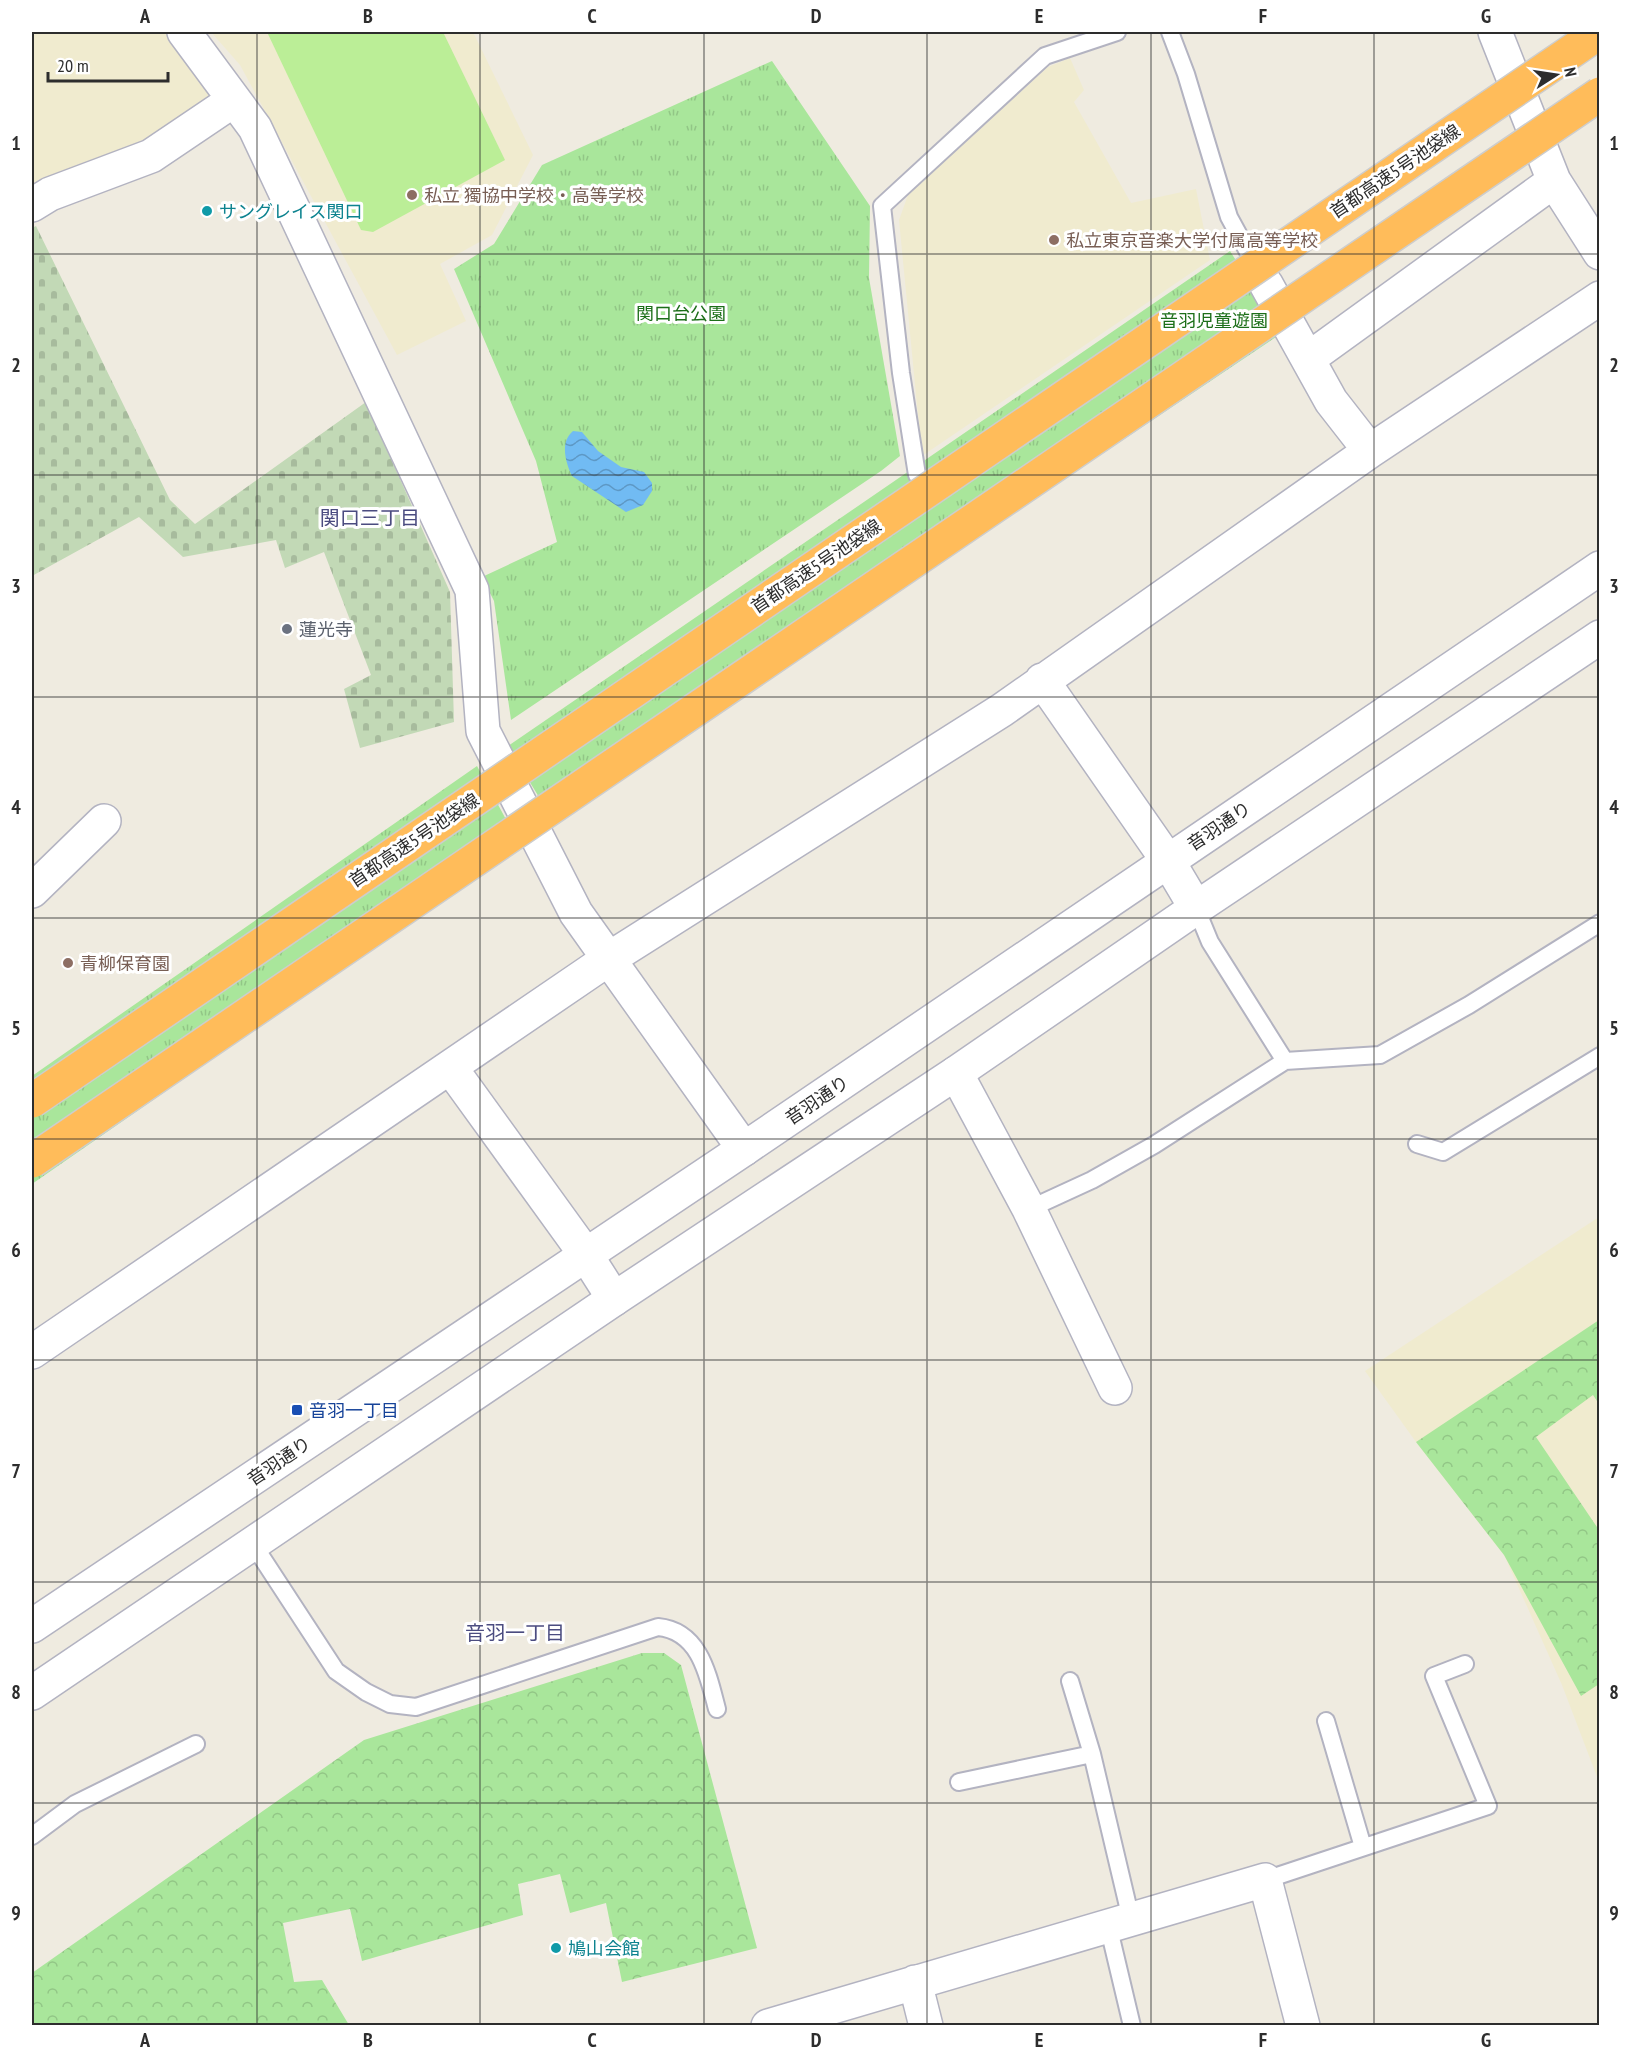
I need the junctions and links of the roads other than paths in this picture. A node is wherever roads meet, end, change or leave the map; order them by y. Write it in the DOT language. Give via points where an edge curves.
graph roads {
  1 [pos="184,32"];
  2 [pos="1117,32"];
  3 [pos="1170,32"];
  4 [pos="1495,32"];
  5 [pos="1599,32"];
  6 [pos="1599,94"];
  7 [pos="234,100"];
  8 [pos="1554,181"];
  9 [pos="32,205"];
  10 [pos="1599,253"];
  11 [pos="1266,284"];
  12 [pos="1599,298"];
  13 [pos="1308,359"];
  14 [pos="1370,452"];
  15 [pos="917,475"];
  16 [pos="1599,568"];
  17 [pos="1599,637"];
  18 [pos="1042,680"];
  19 [pos="104,821"];
  20 [pos="1168,861"];
  21 [pos="32,891"];
  22 [pos="1196,908"];
  23 [pos="1599,923"];
  24 [pos="607,960"];
  25 [pos="1599,1056"];
  26 [pos="1285,1061"];
  27 [pos="450,1067"];
  28 [pos="956,1073"];
  29 [pos="32,1101"];
  30 [pos="1417,1144"];
  31 [pos="744,1149"];
  32 [pos="32,1161"];
  33 [pos="1029,1209"];
  34 [pos="586,1255"];
  35 [pos="614,1299"];
  36 [pos="32,1352"];
  37 [pos="1115,1388"];
  38 [pos="254,1544"];
  39 [pos="32,1626"];
  40 [pos="1465,1664"];
  41 [pos="1070,1681"];
  42 [pos="32,1692"];
  43 [pos="717,1709"];
  44 [pos="1326,1721"];
  45 [pos="196,1744"];
  46 [pos="1092,1754"];
  47 [pos="959,1782"];
  48 [pos="32,1836"];
  49 [pos="1364,1847"];
  50 [pos="1265,1880"];
  51 [pos="1119,1922"];
  52 [pos="915,1982"];
  53 [pos="768,2025"];
  54 [pos="926,2025"];
  55 [pos="1132,2025"];
  56 [pos="1303,2025"];
  1 -- 7 [label="street"];
  2 -- 15 [label="lane" via="1045,56 882,206"];
  3 -- 11 [label="lane" via="1229,217"];
  4 -- 8 [label="street"];
  5 -- 29 [label="highway, 首都高速5号池袋線, bridge"];
  6 -- 32 [label="highway, bridge"];
  7 -- 9 [label="street" via="151,156 50,194"];
  7 -- 24 [label="street" via="255,128 472,590 483,731 576,914"];
  8 -- 10 [label="street"];
  8 -- 13 [label="street"];
  11 -- 13 [label="street"];
  12 -- 14 [label="street"];
  13 -- 14 [label="street" via="1331,401"];
  14 -- 18 [label="street"];
  16 -- 20 [label="street, 音羽通り"];
  17 -- 22 [label="street"];
  18 -- 20 [label="street"];
  18 -- 24 [label="street" via="1002,710"];
  19 -- 21 [label="street"];
  20 -- 22 [label="street"];
  20 -- 31 [label="street, 音羽通り"];
  22 -- 26 [label="lane" via="1210,942"];
  22 -- 28 [label="street"];
  23 -- 26 [label="lane" via="1380,1056"];
  24 -- 27 [label="street"];
  24 -- 31 [label="street"];
  25 -- 30 [label="lane" via="1443,1152"];
  26 -- 33 [label="lane" via="1154,1145"];
  27 -- 34 [label="street"];
  27 -- 36 [label="street"];
  28 -- 33 [label="street"];
  28 -- 35 [label="street"];
  31 -- 34 [label="street, 音羽通り"];
  33 -- 37 [label="street"];
  34 -- 35 [label="street"];
  34 -- 39 [label="street, 音羽通り"];
  35 -- 38 [label="street"];
  38 -- 42 [label="street"];
  38 -- 43 [label="lane" via="336,1671 390,1704 416,1707 658,1627 675,1629 693,1644 709,1676"];
  40 -- 49 [label="lane" via="1434,1676 1488,1806"];
  41 -- 46 [label="lane"];
  44 -- 49 [label="lane"];
  45 -- 48 [label="lane" via="75,1804"];
  46 -- 47 [label="lane"];
  46 -- 51 [label="lane"];
  49 -- 50 [label="lane"];
  50 -- 51 [label="street"];
  50 -- 56 [label="street"];
  51 -- 52 [label="street"];
  51 -- 55 [label="lane"];
  52 -- 53 [label="street"];
  52 -- 54 [label="street"];
}
